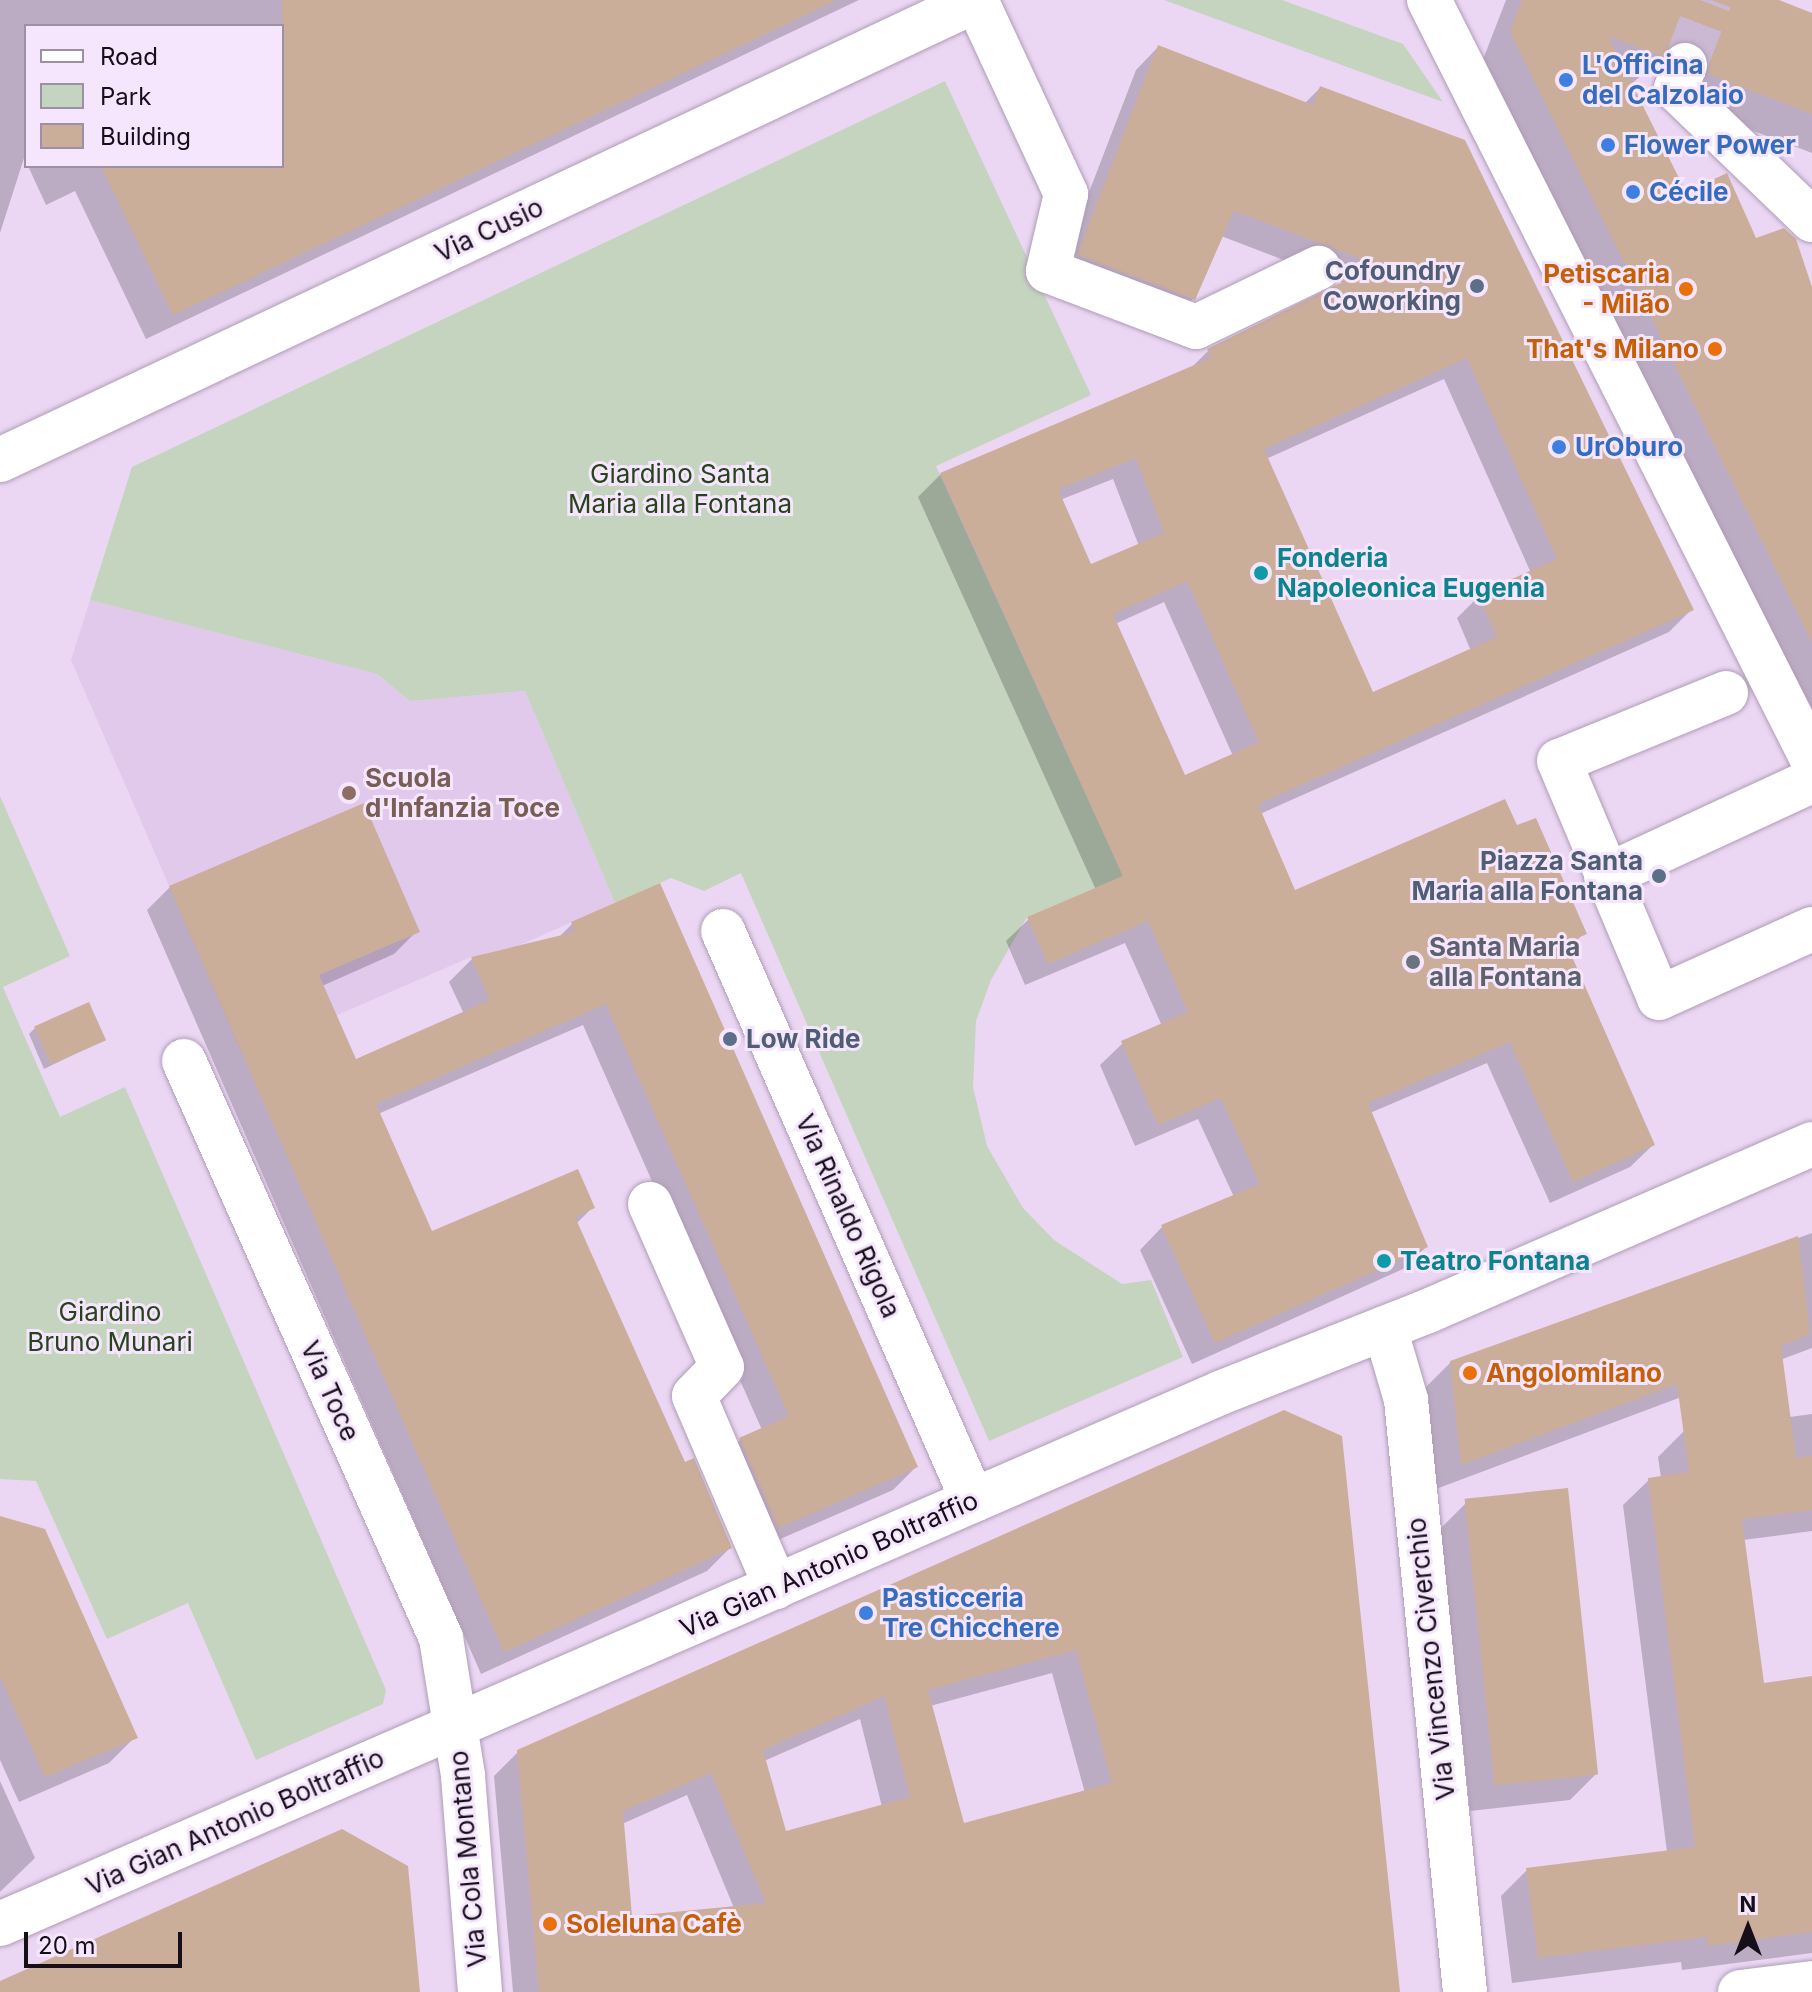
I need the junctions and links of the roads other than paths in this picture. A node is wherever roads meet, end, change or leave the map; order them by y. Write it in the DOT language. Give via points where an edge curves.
graph roads {
  1 [pos="977,0"];
  2 [pos="1429,0"];
  3 [pos="1685,65"];
  4 [pos="1812,220"];
  5 [pos="1318,268"];
  6 [pos="0,460"];
  7 [pos="1726,693"];
  8 [pos="1812,759"];
  9 [pos="1812,781"];
  10 [pos="1606,876"];
  11 [pos="1812,929"];
  12 [pos="723,931"];
  13 [pos="184,1061"];
  14 [pos="1812,1144"];
  15 [pos="650,1204"];
  16 [pos="1385,1328"];
  17 [pos="973,1501"];
  18 [pos="776,1587"];
  19 [pos="455,1726"];
  20 [pos="0,1924"];
  21 [pos="1812,1983"];
  22 [pos="480,1992"];
  23 [pos="1465,1992"];
  24 [pos="1740,1992"];
  1 -- 5 [label="street" via="1066,194 1048,271 1196,327"];
  1 -- 6 [label="street, Via Cusio"];
  2 -- 8 [label="street"];
  3 -- 4 [label="street" via="1676,89"];
  7 -- 10 [label="street" via="1559,761"];
  9 -- 10 [label="street"];
  10 -- 11 [label="street" via="1659,998"];
  12 -- 17 [label="street, Via Rinaldo Rigola"];
  13 -- 19 [label="street, Via Toce" via="441,1638"];
  14 -- 16 [label="street, Via Gian Antonio Boltraffio"];
  15 -- 18 [label="street" via="722,1367 694,1396"];
  16 -- 17 [label="street, Via Gian Antonio Boltraffio"];
  16 -- 23 [label="street, Via Vincenzo Civerchio" via="1406,1400"];
  17 -- 18 [label="street, Via Gian Antonio Boltraffio"];
  18 -- 19 [label="street, Via Gian Antonio Boltraffio"];
  19 -- 20 [label="street, Via Gian Antonio Boltraffio"];
  19 -- 22 [label="street, Via Cola Montano"];
  21 -- 24 [label="street"];
}
